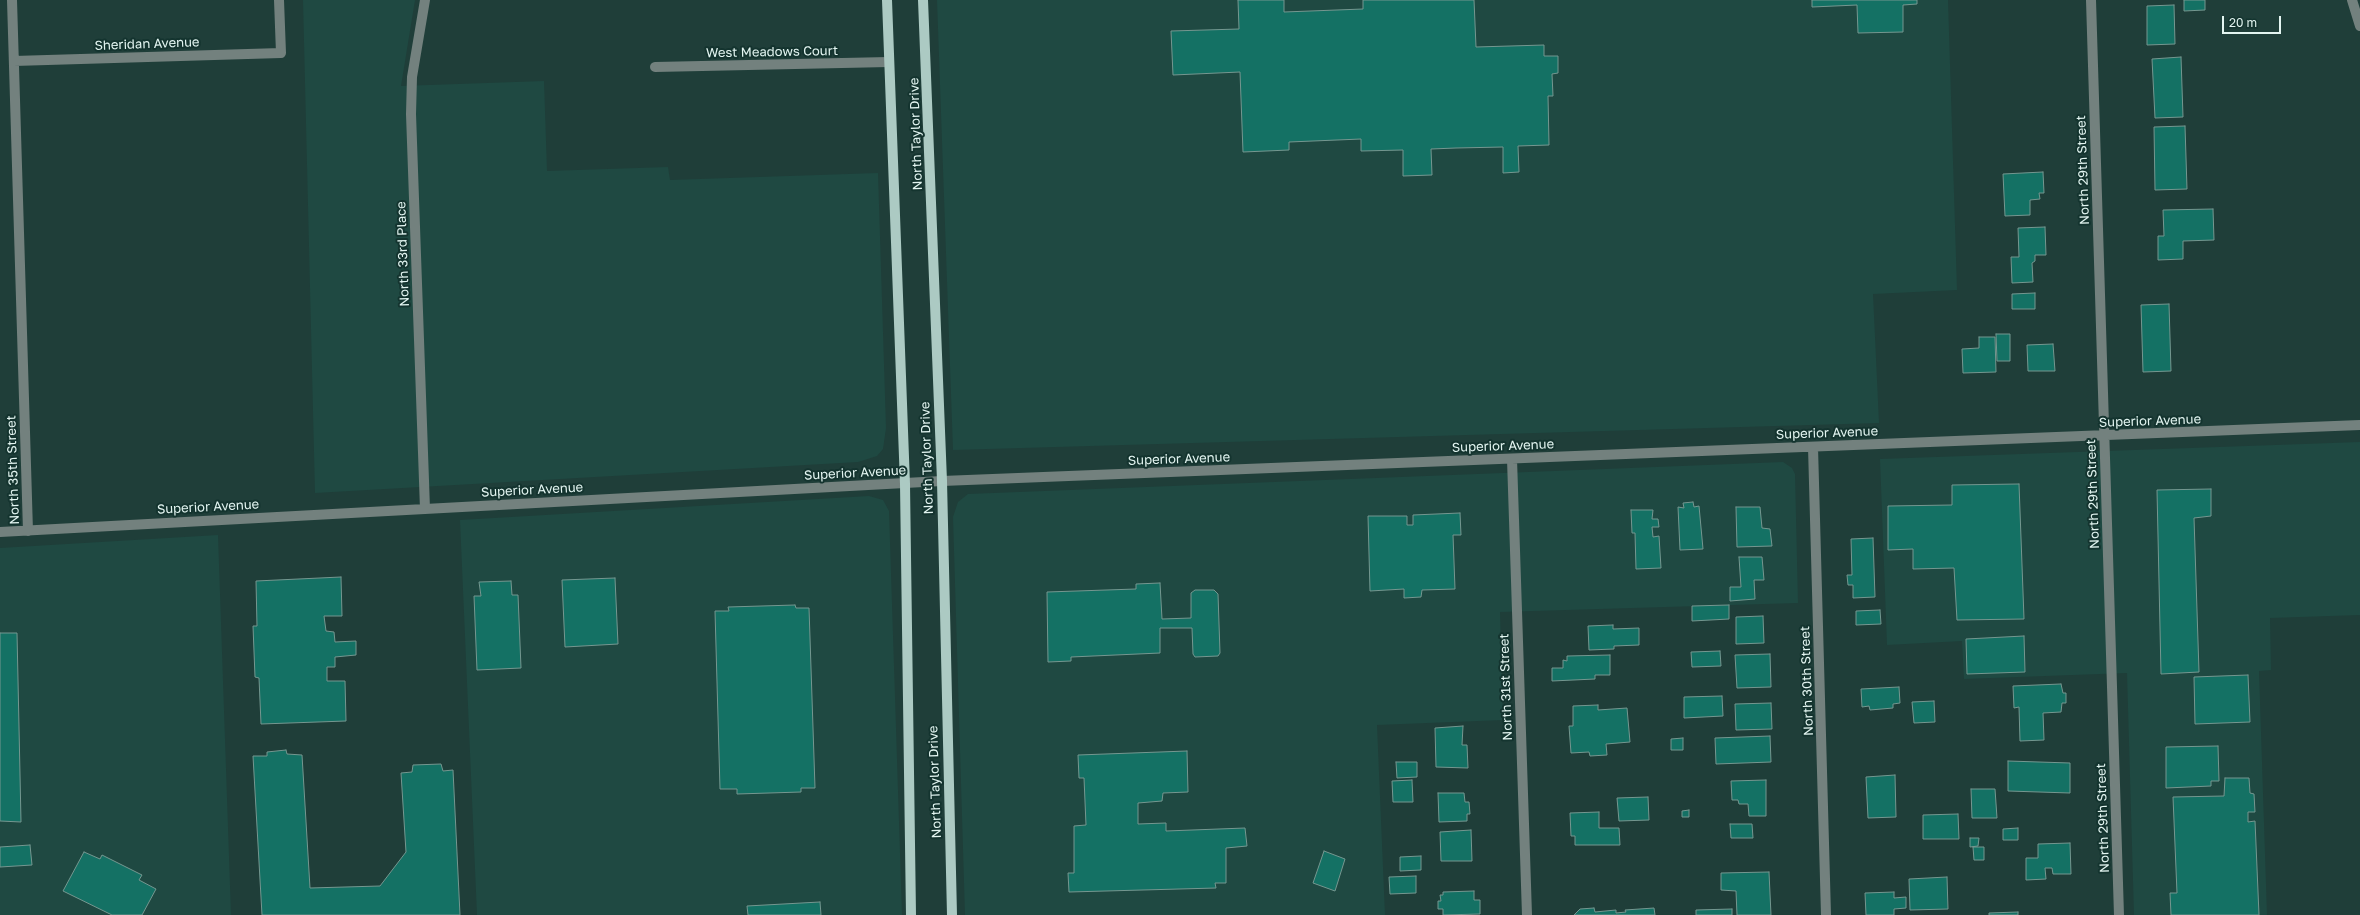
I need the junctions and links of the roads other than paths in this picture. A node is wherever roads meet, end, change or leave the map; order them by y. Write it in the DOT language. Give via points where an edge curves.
graph roads {
  1 [pos="12,0"];
  2 [pos="279,0"];
  3 [pos="425,0"];
  4 [pos="887,0"];
  5 [pos="924,0"];
  6 [pos="2091,0"];
  7 [pos="2352,0"];
  8 [pos="2360,26"];
  9 [pos="14,61"];
  10 [pos="888,62"];
  11 [pos="655,67"];
  12 [pos="2360,425"];
  13 [pos="2105,435"];
  14 [pos="1813,447"];
  15 [pos="1512,459"];
  16 [pos="942,481"];
  17 [pos="905,484"];
  18 [pos="425,509"];
  19 [pos="28,531"];
  20 [pos="0,532"];
  21 [pos="911,915"];
  22 [pos="952,915"];
  23 [pos="1527,915"];
  24 [pos="1826,915"];
  25 [pos="2119,915"];
  1 -- 9 [label="street, North 35th Street"];
  2 -- 9 [label="street, Sheridan Avenue" via="281,53"];
  3 -- 18 [label="street, North 33rd Place" via="412,77 412,92"];
  4 -- 10 [label="main road, North Taylor Drive"];
  5 -- 16 [label="main road, North Taylor Drive"];
  6 -- 13 [label="street, North 29th Street"];
  7 -- 8 [label="street"];
  9 -- 19 [label="street, North 35th Street"];
  10 -- 11 [label="street, West Meadows Court"];
  10 -- 17 [label="main road, North Taylor Drive"];
  12 -- 13 [label="street, Superior Avenue"];
  13 -- 14 [label="street, Superior Avenue"];
  13 -- 25 [label="street, North 29th Street"];
  14 -- 15 [label="street, Superior Avenue"];
  14 -- 24 [label="street, North 30th Street"];
  15 -- 16 [label="street, Superior Avenue"];
  15 -- 23 [label="street, North 31st Street"];
  16 -- 17 [label="street, Superior Avenue"];
  16 -- 22 [label="main road, North Taylor Drive"];
  17 -- 18 [label="street, Superior Avenue"];
  17 -- 21 [label="main road, North Taylor Drive"];
  18 -- 19 [label="street, Superior Avenue"];
  19 -- 20 [label="street, Superior Avenue"];
}
